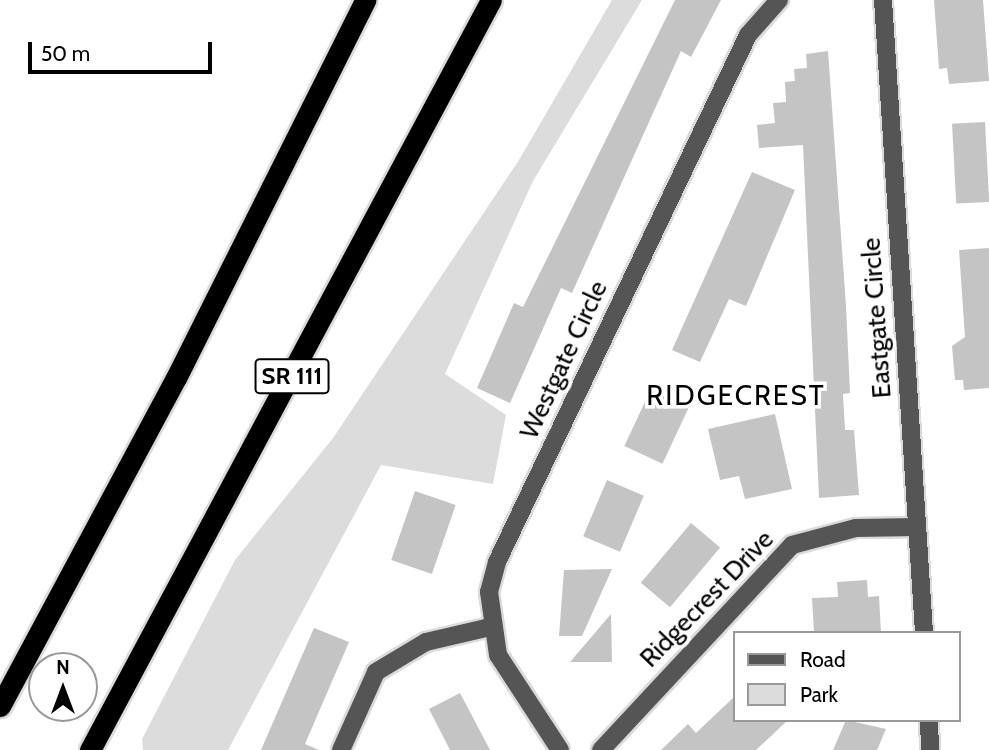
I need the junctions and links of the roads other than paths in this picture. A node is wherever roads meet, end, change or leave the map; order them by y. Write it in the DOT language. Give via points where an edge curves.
graph roads {
  1 [pos="365,0"];
  2 [pos="491,0"];
  3 [pos="779,0"];
  4 [pos="883,0"];
  5 [pos="917,527"];
  6 [pos="490,627"];
  7 [pos="923,631"];
  8 [pos="0,706"];
  9 [pos="929,722"];
  10 [pos="90,750"];
  11 [pos="341,750"];
  12 [pos="560,750"];
  13 [pos="601,750"];
  14 [pos="930,750"];
  1 -- 8 [label="highway" via="176,378"];
  2 -- 10 [label="highway, SR 111"];
  3 -- 6 [label="street, Westgate Circle" via="748,35 497,562 489,592"];
  4 -- 5 [label="street, Eastgate Circle"];
  5 -- 7 [label="street, Eastgate Circle"];
  5 -- 13 [label="street, Ridgecrest Drive" via="856,527 792,545"];
  6 -- 11 [label="street" via="426,642 376,672"];
  6 -- 12 [label="street, Westgate Circle" via="498,655"];
  9 -- 14 [label="street"];
}
